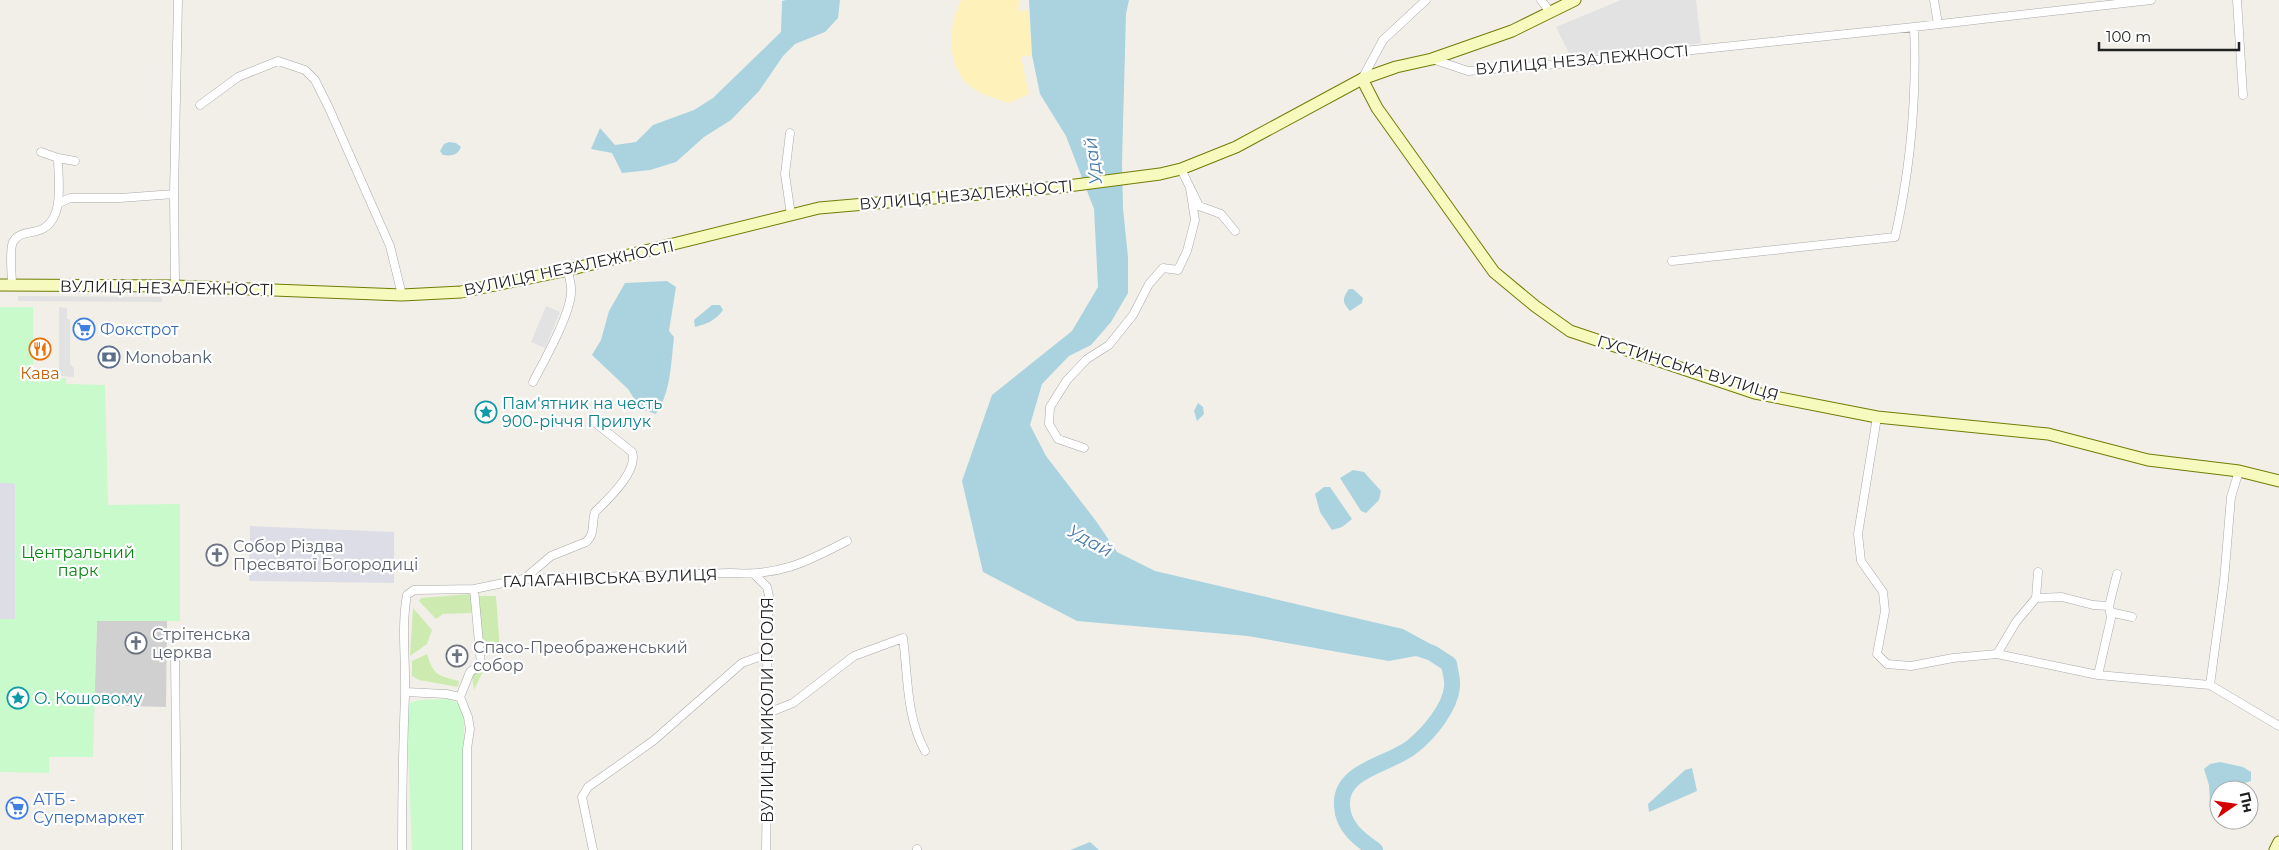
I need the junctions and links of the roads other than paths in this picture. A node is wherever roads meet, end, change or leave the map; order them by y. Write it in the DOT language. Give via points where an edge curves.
graph roads {
  1 [pos="178,0"];
  2 [pos="1426,0"];
  3 [pos="1541,0"];
  4 [pos="1575,0"];
  5 [pos="1934,0"];
  6 [pos="2150,0"];
  7 [pos="2237,0"];
  8 [pos="1550,12"];
  9 [pos="1938,24"];
  10 [pos="1914,27"];
  11 [pos="1432,59"];
  12 [pos="1362,79"];
  13 [pos="2243,95"];
  14 [pos="200,104"];
  15 [pos="790,133"];
  16 [pos="41,152"];
  17 [pos="58,158"];
  18 [pos="75,161"];
  19 [pos="1181,169"];
  20 [pos="1190,188"];
  21 [pos="174,194"];
  22 [pos="59,203"];
  23 [pos="791,215"];
  24 [pos="1234,231"];
  25 [pos="1672,261"];
  26 [pos="568,270"];
  27 [pos="6,285"];
  28 [pos="175,286"];
  29 [pos="402,295"];
  30 [pos="533,382"];
  31 [pos="1877,417"];
  32 [pos="593,421"];
  33 [pos="1084,448"];
  34 [pos="2239,472"];
  35 [pos="2279,481"];
  36 [pos="847,541"];
  37 [pos="2038,572"];
  38 [pos="2117,574"];
  39 [pos="755,575"];
  40 [pos="524,579"];
  41 [pos="474,589"];
  42 [pos="2036,598"];
  43 [pos="2110,609"];
  44 [pos="2132,617"];
  45 [pos="175,654"];
  46 [pos="766,654"];
  47 [pos="1997,654"];
  48 [pos="2098,675"];
  49 [pos="2210,685"];
  50 [pos="405,692"];
  51 [pos="460,697"];
  52 [pos="768,713"];
  53 [pos="2279,726"];
  54 [pos="924,751"];
  55 [pos="2279,842"];
  56 [pos="176,850"];
  57 [pos="402,850"];
  58 [pos="467,850"];
  59 [pos="593,850"];
  60 [pos="766,850"];
  61 [pos="2274,850"];
  1 -- 21 [label="street"];
  2 -- 12 [label="street" via="1383,40"];
  3 -- 8 [label="street"];
  4 -- 8 [label="main road"];
  5 -- 9 [label="street"];
  6 -- 9 [label="street, ВУЛИЦЯ НЕЗАЛЕЖНОСТІ"];
  7 -- 13 [label="street"];
  8 -- 11 [label="main road" via="1512,31"];
  9 -- 10 [label="street, ВУЛИЦЯ НЕЗАЛЕЖНОСТІ"];
  10 -- 11 [label="street, ВУЛИЦЯ НЕЗАЛЕЖНОСТІ" via="1468,71"];
  10 -- 25 [label="street" via="1913,135 1895,237"];
  11 -- 12 [label="main road, ВУЛИЦЯ НЕЗАЛЕЖНОСТІ"];
  12 -- 19 [label="main road, ВУЛИЦЯ НЕЗАЛЕЖНОСТІ" via="1236,147"];
  12 -- 31 [label="main road, ГУСТИНСЬКА ВУЛИЦЯ" via="1378,108 1494,272 1570,331 1755,393"];
  14 -- 29 [label="street" via="238,77 278,61 305,70 316,80 390,246"];
  15 -- 23 [label="street" via="785,174"];
  16 -- 17 [label="street"];
  17 -- 18 [label="street"];
  17 -- 22 [label="street"];
  19 -- 20 [label="street"];
  19 -- 23 [label="main road, ВУЛИЦЯ НЕЗАЛЕЖНОСТІ" via="1060,187 819,208"];
  20 -- 24 [label="street" via="1199,206 1221,214"];
  20 -- 33 [label="street" via="1195,220 1187,252 1178,270 1163,268 1109,345 1087,359 1067,380 1050,407 1049,424 1058,439"];
  21 -- 22 [label="street" via="70,198"];
  21 -- 28 [label="street"];
  22 -- 27 [label="street" via="51,222 40,230 18,236 12,244"];
  23 -- 26 [label="main road, ВУЛИЦЯ НЕЗАЛЕЖНОСТІ"];
  26 -- 29 [label="main road, ВУЛИЦЯ НЕЗАЛЕЖНОСТІ" via="461,292"];
  26 -- 30 [label="street" via="572,290 570,300"];
  27 -- 28 [label="main road, ВУЛИЦЯ НЕЗАЛЕЖНОСТІ"];
  28 -- 29 [label="main road, ВУЛИЦЯ НЕЗАЛЕЖНОСТІ"];
  31 -- 34 [label="main road, ГУСТИНСЬКА ВУЛИЦЯ" via="2048,434 2148,460"];
  31 -- 47 [label="street" via="1858,534 1861,561 1883,592 1885,611 1877,654 1887,664 1911,666"];
  32 -- 40 [label="street" via="632,452 633,462 618,488 594,512 594,531 590,538 551,556"];
  34 -- 35 [label="main road, ГУСТИНСЬКА ВУЛИЦЯ"];
  34 -- 49 [label="street" via="2231,498"];
  36 -- 39 [label="street, ГАЛАГАНІВСЬКА ВУЛИЦЯ" via="799,565"];
  37 -- 42 [label="street"];
  38 -- 43 [label="street"];
  39 -- 40 [label="street, ГАЛАГАНІВСЬКА ВУЛИЦЯ"];
  39 -- 46 [label="street, ВУЛИЦЯ МИКОЛИ ГОГОЛЯ" via="767,587 769,596"];
  40 -- 41 [label="street, ГАЛАГАНІВСЬКА ВУЛИЦЯ"];
  41 -- 50 [label="street, ГАЛАГАНІВСЬКА ВУЛИЦЯ" via="414,590 408,595 403,614"];
  41 -- 51 [label="street" via="481,664 470,672"];
  42 -- 43 [label="street" via="2062,597"];
  42 -- 47 [label="street" via="2016,622"];
  43 -- 44 [label="street"];
  43 -- 48 [label="street" via="2112,618"];
  45 -- 56 [label="street"];
  46 -- 52 [label="street, ВУЛИЦЯ МИКОЛИ ГОГОЛЯ"];
  46 -- 59 [label="street" via="742,663 666,732 588,787 582,797"];
  47 -- 48 [label="street"];
  48 -- 49 [label="street"];
  49 -- 53 [label="street"];
  50 -- 51 [label="street"];
  50 -- 57 [label="street"];
  51 -- 58 [label="street" via="470,729"];
  52 -- 54 [label="street" via="793,703 854,656 903,638 910,708"];
  52 -- 60 [label="street, ВУЛИЦЯ МИКОЛИ ГОГОЛЯ"];
  55 -- 61 [label="main road"];
}
